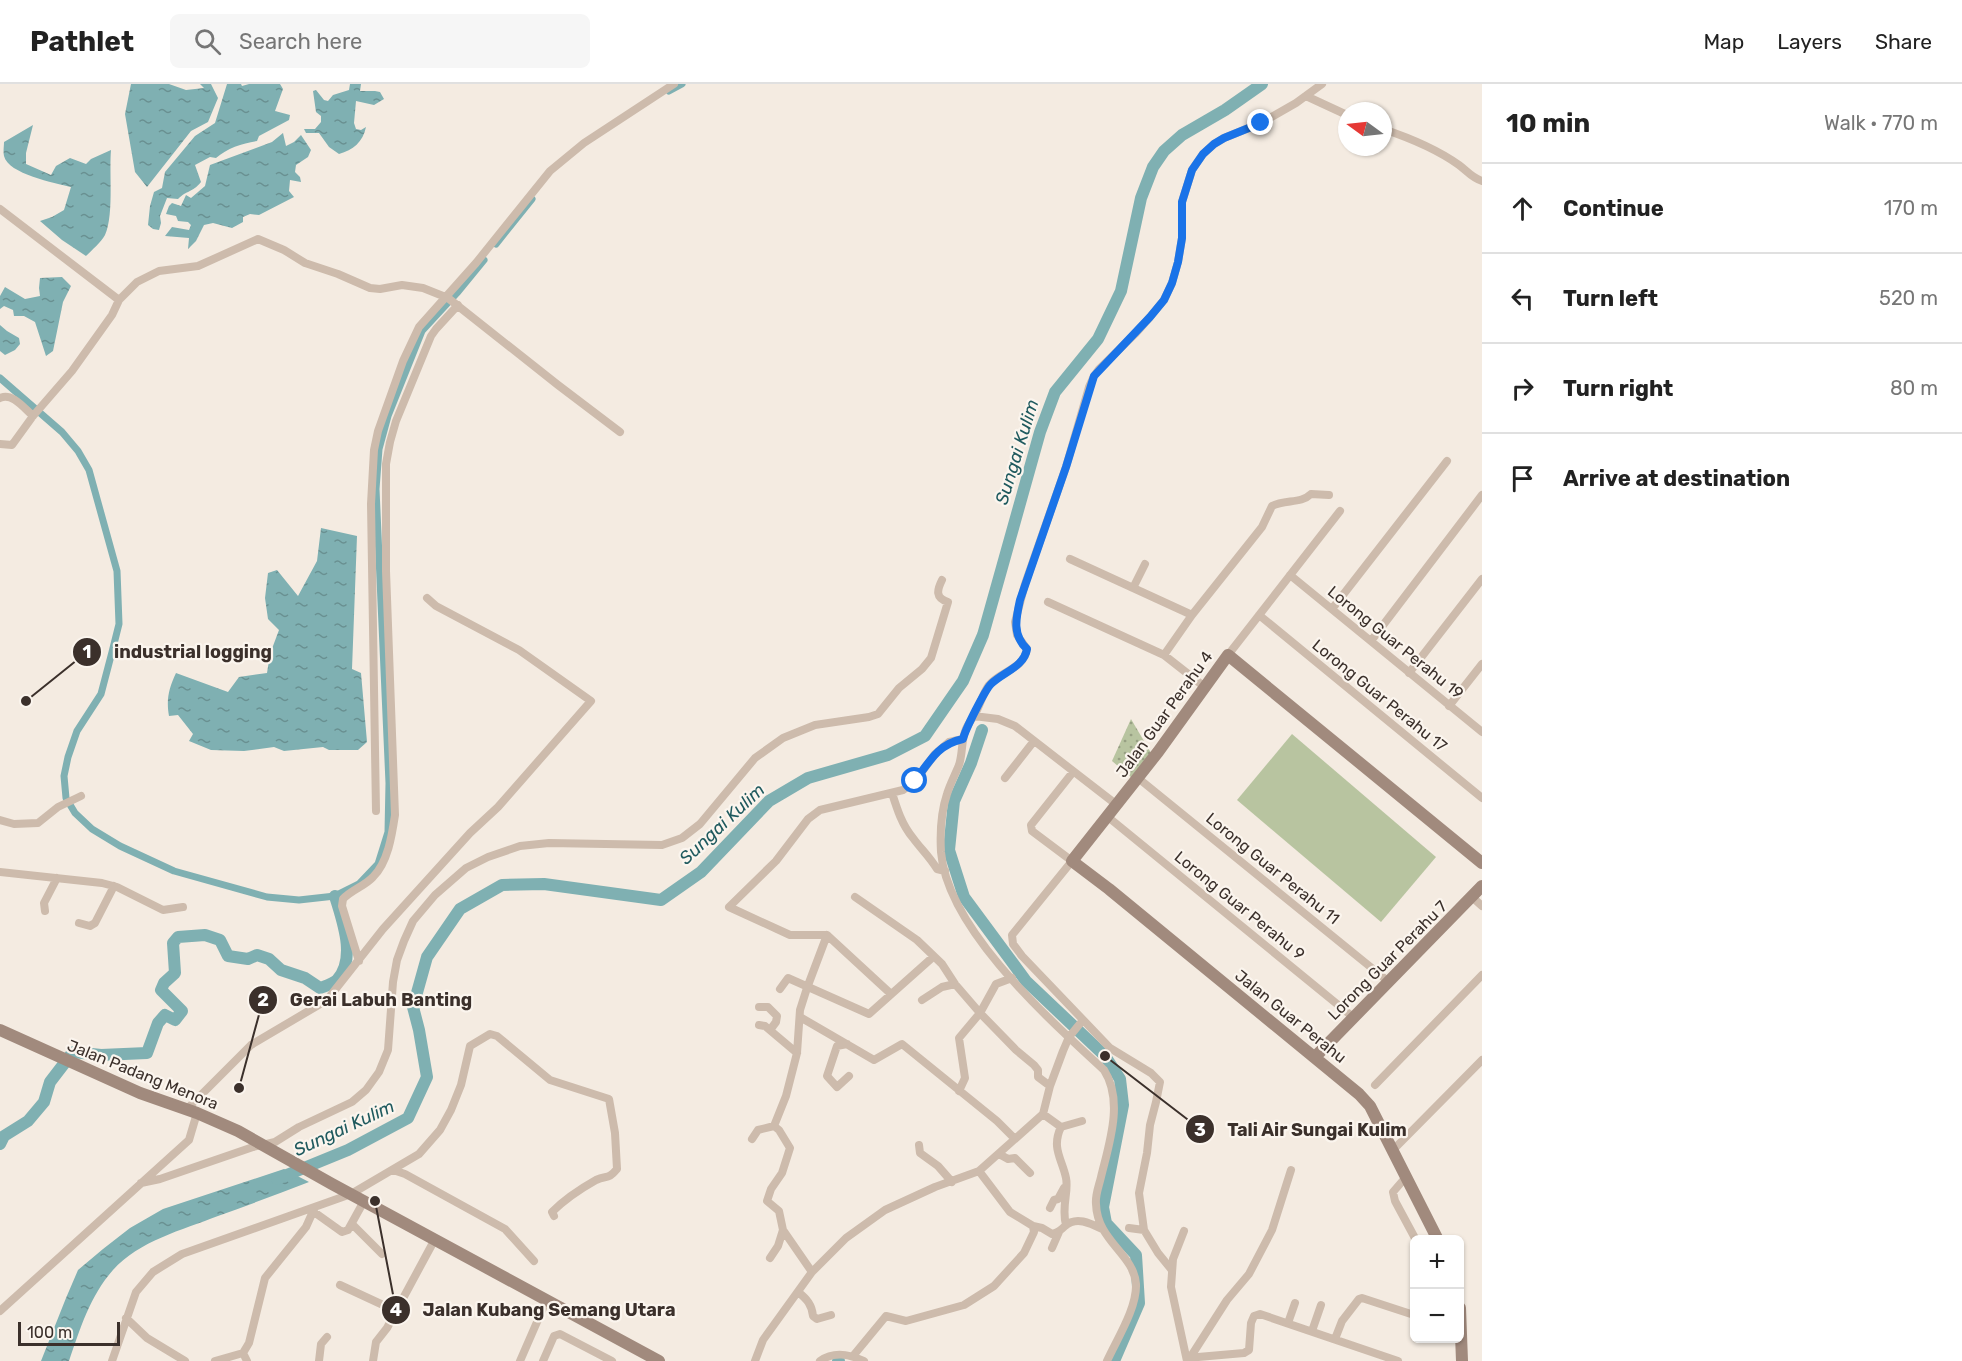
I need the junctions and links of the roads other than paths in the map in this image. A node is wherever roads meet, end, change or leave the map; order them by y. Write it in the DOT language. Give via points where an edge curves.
graph roads {
  1 [pos="674,84"];
  2 [pos="1322,84"];
  3 [pos="1306,96"];
  4 [pos="1338,111"];
  5 [pos="1392,132"];
  6 [pos="1482,181"];
  7 [pos="0,210"];
  8 [pos="447,297"];
  9 [pos="119,300"];
  10 [pos="458,304"];
  11 [pos="0,398"];
  12 [pos="36,413"];
  13 [pos="620,432"];
  14 [pos="0,444"];
  15 [pos="1447,461"];
  16 [pos="1329,495"];
  17 [pos="1482,495"];
  18 [pos="1340,511"];
  19 [pos="1070,559"];
  20 [pos="1145,564"];
  21 [pos="1290,575"];
  22 [pos="1482,579"];
  23 [pos="942,580"];
  24 [pos="1133,588"];
  25 [pos="427,598"];
  26 [pos="1048,602"];
  27 [pos="1332,609"];
  28 [pos="1192,615"];
  29 [pos="1259,615"];
  30 [pos="1371,641"];
  31 [pos="1164,655"];
  32 [pos="1228,655"];
  33 [pos="1481,666"];
  34 [pos="1409,672"];
  35 [pos="1206,688"];
  36 [pos="1449,706"];
  37 [pos="974,716"];
  38 [pos="1482,732"];
  39 [pos="963,739"];
  40 [pos="1034,741"];
  41 [pos="1073,772"];
  42 [pos="1005,778"];
  43 [pos="1138,778"];
  44 [pos="892,793"];
  45 [pos="81,796"];
  46 [pos="1482,798"];
  47 [pos="1117,805"];
  48 [pos="376,811"];
  49 [pos="1108,817"];
  50 [pos="0,820"];
  51 [pos="1072,861"];
  52 [pos="1482,864"];
  53 [pos="945,871"];
  54 [pos="0,872"];
  55 [pos="57,878"];
  56 [pos="114,886"];
  57 [pos="1482,886"];
  58 [pos="855,897"];
  59 [pos="1472,897"];
  60 [pos="1482,906"];
  61 [pos="183,907"];
  62 [pos="45,911"];
  63 [pos="80,923"];
  64 [pos="827,934"];
  65 [pos="933,957"];
  66 [pos="359,961"];
  67 [pos="1482,976"];
  68 [pos="1012,978"];
  69 [pos="1389,982"];
  70 [pos="955,984"];
  71 [pos="807,988"];
  72 [pos="780,989"];
  73 [pos="891,994"];
  74 [pos="922,1000"];
  75 [pos="759,1007"];
  76 [pos="980,1013"];
  77 [pos="800,1017"];
  78 [pos="1353,1017"];
  79 [pos="1082,1021"];
  80 [pos="759,1025"];
  81 [pos="0,1030"];
  82 [pos="770,1030"];
  83 [pos="1070,1036"];
  84 [pos="847,1044"];
  85 [pos="797,1053"];
  86 [pos="1315,1057"];
  87 [pos="1482,1060"];
  88 [pos="849,1076"];
  89 [pos="1375,1085"];
  90 [pos="1050,1086"];
  91 [pos="959,1091"];
  92 [pos="192,1111"];
  93 [pos="1043,1114"];
  94 [pos="1082,1121"];
  95 [pos="774,1126"];
  96 [pos="1061,1127"];
  97 [pos="1014,1138"];
  98 [pos="752,1139"];
  99 [pos="919,1145"];
  100 [pos="266,1148"];
  101 [pos="1392,1151"];
  102 [pos="999,1154"];
  103 [pos="393,1170"];
  104 [pos="1291,1170"];
  105 [pos="979,1171"];
  106 [pos="1030,1173"];
  107 [pos="1406,1178"];
  108 [pos="1066,1179"];
  109 [pos="952,1182"];
  110 [pos="141,1183"];
  111 [pos="351,1194"];
  112 [pos="364,1201"];
  113 [pos="1050,1208"];
  114 [pos="315,1210"];
  115 [pos="554,1216"];
  116 [pos="352,1224"];
  117 [pos="1066,1225"];
  118 [pos="1033,1226"];
  119 [pos="1129,1228"];
  120 [pos="1102,1229"];
  121 [pos="783,1230"];
  122 [pos="1144,1230"];
  123 [pos="1184,1231"];
  124 [pos="1059,1232"];
  125 [pos="1414,1235"];
  126 [pos="1436,1235"];
  127 [pos="435,1239"];
  128 [pos="1052,1248"];
  129 [pos="382,1254"];
  130 [pos="770,1258"];
  131 [pos="534,1261"];
  132 [pos="1172,1269"];
  133 [pos="812,1272"];
  134 [pos="340,1285"];
  135 [pos="798,1292"];
  136 [pos="547,1299"];
  137 [pos="1295,1303"];
  138 [pos="1321,1305"];
  139 [pos="0,1311"];
  140 [pos="396,1311"];
  141 [pos="1410,1314"];
  142 [pos="831,1315"];
  143 [pos="126,1318"];
  144 [pos="1287,1323"];
  145 [pos="1312,1331"];
  146 [pos="327,1337"];
  147 [pos="1335,1339"];
  148 [pos="1461,1343"];
  149 [pos="853,1356"];
  150 [pos="245,1357"];
  151 [pos="112,1361"];
  152 [pos="186,1361"];
  153 [pos="215,1361"];
  154 [pos="319,1361"];
  155 [pos="373,1361"];
  156 [pos="520,1361"];
  157 [pos="543,1361"];
  158 [pos="612,1361"];
  159 [pos="659,1361"];
  160 [pos="755,1361"];
  161 [pos="820,1361"];
  162 [pos="864,1361"];
  163 [pos="1107,1361"];
  164 [pos="1188,1361"];
  165 [pos="1398,1361"];
  166 [pos="1462,1361"];
  1 -- 8 [label="street" via="563,158"];
  2 -- 3 [label="street"];
  3 -- 4 [label="street"];
  3 -- 37 [label="street" via="1261,123 1214,144 1192,170 1182,202 1178,262 1164,300 1099,369 1089,387 1066,467 1024,584 1015,622 1026,653 1019,665 989,686"];
  5 -- 6 [label="street" via="1460,165"];
  7 -- 9 [label="street"];
  8 -- 9 [label="street" via="413,286 370,288 258,239 198,266 159,271 137,282"];
  8 -- 10 [label="street"];
  8 -- 48 [label="street" via="419,327 403,361 375,450 371,504"];
  9 -- 12 [label="street" via="72,371"];
  10 -- 13 [label="street"];
  10 -- 66 [label="street" via="431,336 387,453 385,560 395,815 393,833 378,872 343,899"];
  11 -- 12 [label="street" via="10,396"];
  12 -- 14 [label="street" via="12,445"];
  15 -- 27 [label="street"];
  16 -- 28 [label="street" via="1311,494 1305,499 1272,506 1266,520"];
  17 -- 30 [label="street"];
  18 -- 21 [label="street, Jalan Guar Perahu 4"];
  19 -- 24 [label="street"];
  20 -- 24 [label="street"];
  21 -- 27 [label="street, Lorong Guar Perahu 19"];
  21 -- 29 [label="street, Jalan Guar Perahu 4"];
  22 -- 34 [label="street"];
  23 -- 100 [label="street" via="938,596 948,602 931,658 882,710 874,716 815,725 783,738 755,758 700,824 682,838 662,845 520,846 466,868 435,894 413,921 398,960 388,1050 379,1072 352,1102"];
  24 -- 28 [label="street"];
  25 -- 66 [label="street" via="519,650 591,701 498,807 416,892"];
  26 -- 31 [label="street"];
  27 -- 30 [label="street, Lorong Guar Perahu 19"];
  28 -- 31 [label="street"];
  29 -- 32 [label="street, Jalan Guar Perahu 4"];
  29 -- 46 [label="street, Lorong Guar Perahu 17"];
  30 -- 34 [label="street, Lorong Guar Perahu 19"];
  31 -- 35 [label="street"];
  32 -- 35 [label="street, Jalan Guar Perahu 4"];
  32 -- 52 [label="street"];
  33 -- 36 [label="street"];
  34 -- 36 [label="street, Lorong Guar Perahu 19"];
  35 -- 43 [label="street, Jalan Guar Perahu 4"];
  36 -- 38 [label="street, Lorong Guar Perahu 19"];
  37 -- 39 [label="street"];
  37 -- 40 [label="street" via="1006,722"];
  39 -- 44 [label="street" via="949,742 915,781"];
  39 -- 53 [label="street" via="959,763 946,796 940,835"];
  40 -- 41 [label="street"];
  40 -- 42 [label="street"];
  41 -- 47 [label="street"];
  41 -- 51 [label="street" via="1031,825 1032,831"];
  43 -- 47 [label="street, Jalan Guar Perahu 4"];
  43 -- 69 [label="street, Lorong Guar Perahu 11"];
  44 -- 53 [label="street" via="906,829 937,869"];
  44 -- 64 [label="street" via="820,810 729,907 790,935"];
  45 -- 50 [label="street" via="38,823"];
  47 -- 49 [label="street, Jalan Guar Perahu 4"];
  49 -- 51 [label="street, Jalan Guar Perahu 4"];
  49 -- 78 [label="street, Lorong Guar Perahu 9"];
  51 -- 79 [label="street, Jalan Guar Perahu 4" via="1012,935 1022,956"];
  51 -- 86 [label="street, Jalan Guar Perahu"];
  53 -- 68 [label="street" via="960,911 975,935"];
  54 -- 55 [label="street"];
  55 -- 56 [label="street"];
  55 -- 62 [label="street" via="44,903"];
  56 -- 61 [label="street" via="163,910"];
  56 -- 63 [label="street" via="95,923"];
  57 -- 59 [label="street, Lorong Guar Perahu 7"];
  58 -- 65 [label="street" via="918,940"];
  59 -- 60 [label="street"];
  59 -- 69 [label="street, Lorong Guar Perahu 7"];
  64 -- 71 [label="street"];
  64 -- 73 [label="street"];
  65 -- 70 [label="street"];
  65 -- 73 [label="street"];
  66 -- 92 [label="street" via="327,1000 251,1045"];
  67 -- 89 [label="street"];
  68 -- 76 [label="street" via="996,984"];
  68 -- 83 [label="street"];
  69 -- 78 [label="street, Lorong Guar Perahu 7"];
  70 -- 74 [label="street"];
  70 -- 76 [label="street"];
  71 -- 72 [label="street" via="788,978"];
  71 -- 73 [label="street" via="869,1014"];
  71 -- 77 [label="street"];
  75 -- 82 [label="street" via="768,1007 777,1016"];
  76 -- 90 [label="street"];
  76 -- 91 [label="street" via="959,1038 965,1078"];
  77 -- 84 [label="street"];
  77 -- 85 [label="street"];
  78 -- 86 [label="street, Lorong Guar Perahu 7"];
  79 -- 83 [label="street"];
  79 -- 122 [label="street" via="1110,1048 1163,1080 1138,1193"];
  80 -- 82 [label="street"];
  81 -- 92 [label="street, Jalan Padang Menora" via="140,1093"];
  82 -- 85 [label="street"];
  83 -- 90 [label="street"];
  83 -- 120 [label="street" via="1104,1070 1113,1093 1112,1131 1095,1201"];
  84 -- 88 [label="street" via="837,1046 827,1076 837,1087"];
  84 -- 91 [label="street" via="874,1060 902,1044"];
  85 -- 95 [label="street"];
  86 -- 101 [label="street, Jalan Guar Perahu" via="1370,1106"];
  87 -- 101 [label="street"];
  90 -- 93 [label="street"];
  91 -- 97 [label="street"];
  92 -- 100 [label="street, Jalan Padang Menora"];
  92 -- 110 [label="street" via="189,1140"];
  93 -- 96 [label="street"];
  93 -- 97 [label="street"];
  94 -- 96 [label="street"];
  95 -- 98 [label="street" via="758,1130"];
  95 -- 121 [label="street" via="789,1148 782,1173 767,1201 779,1211"];
  96 -- 108 [label="street" via="1058,1157"];
  97 -- 102 [label="street"];
  99 -- 109 [label="street" via="920,1153"];
  100 -- 110 [label="street"];
  100 -- 111 [label="street, Jalan Padang Menora"];
  101 -- 107 [label="street, Jalan Guar Perahu"];
  102 -- 105 [label="street"];
  102 -- 106 [label="street" via="1015,1158"];
  103 -- 111 [label="street"];
  103 -- 115 [label="street" via="419,1154 440,1130 461,1086 470,1046 490,1034 497,1036 550,1080 609,1099 617,1169 610,1177 565,1198 552,1212"];
  103 -- 131 [label="street" via="505,1229"];
  104 -- 164 [label="street" via="1272,1230 1249,1274 1227,1300"];
  105 -- 109 [label="street"];
  105 -- 118 [label="street" via="1007,1208"];
  107 -- 125 [label="street" via="1394,1192 1395,1201"];
  107 -- 126 [label="street, Jalan Guar Perahu"];
  108 -- 113 [label="street" via="1063,1192"];
  108 -- 117 [label="street"];
  109 -- 133 [label="street" via="885,1210 846,1238"];
  110 -- 139 [label="street"];
  111 -- 112 [label="street, Jalan Padang Menora"];
  111 -- 114 [label="street"];
  112 -- 116 [label="street"];
  112 -- 127 [label="street, Jalan Padang Menora"];
  114 -- 116 [label="street" via="342,1232"];
  114 -- 143 [label="street" via="182,1254 153,1272 136,1292"];
  114 -- 150 [label="street" via="265,1278"];
  116 -- 129 [label="street"];
  117 -- 120 [label="street" via="1089,1222"];
  117 -- 124 [label="street"];
  118 -- 124 [label="street" via="1052,1234"];
  118 -- 149 [label="street" via="1024,1253 994,1286 964,1305 927,1316 906,1321 886,1316"];
  119 -- 122 [label="street"];
  120 -- 163 [label="street" via="1134,1272 1136,1285 1132,1308"];
  121 -- 130 [label="street"];
  121 -- 133 [label="street"];
  122 -- 132 [label="street"];
  123 -- 132 [label="street"];
  124 -- 128 [label="street"];
  127 -- 136 [label="street, Jalan Padang Menora"];
  127 -- 140 [label="street"];
  132 -- 164 [label="street" via="1171,1287"];
  133 -- 135 [label="street"];
  134 -- 140 [label="street"];
  135 -- 142 [label="street" via="807,1299 817,1319"];
  135 -- 160 [label="street" via="763,1340"];
  136 -- 156 [label="street"];
  136 -- 159 [label="street, Jalan Padang Menora"];
  137 -- 144 [label="street"];
  138 -- 145 [label="street"];
  140 -- 155 [label="street" via="376,1342"];
  141 -- 147 [label="street" via="1359,1299 1342,1321"];
  143 -- 151 [label="street"];
  143 -- 152 [label="street" via="147,1338"];
  144 -- 145 [label="street"];
  144 -- 164 [label="street" via="1260,1314 1254,1316 1249,1350"];
  145 -- 147 [label="street"];
  146 -- 154 [label="street" via="321,1344"];
  147 -- 165 [label="street"];
  148 -- 166 [label="street"];
  149 -- 161 [label="street" via="829,1355"];
  149 -- 162 [label="street"];
  150 -- 153 [label="street"];
  157 -- 158 [label="street" via="554,1336 560,1334"];
}
